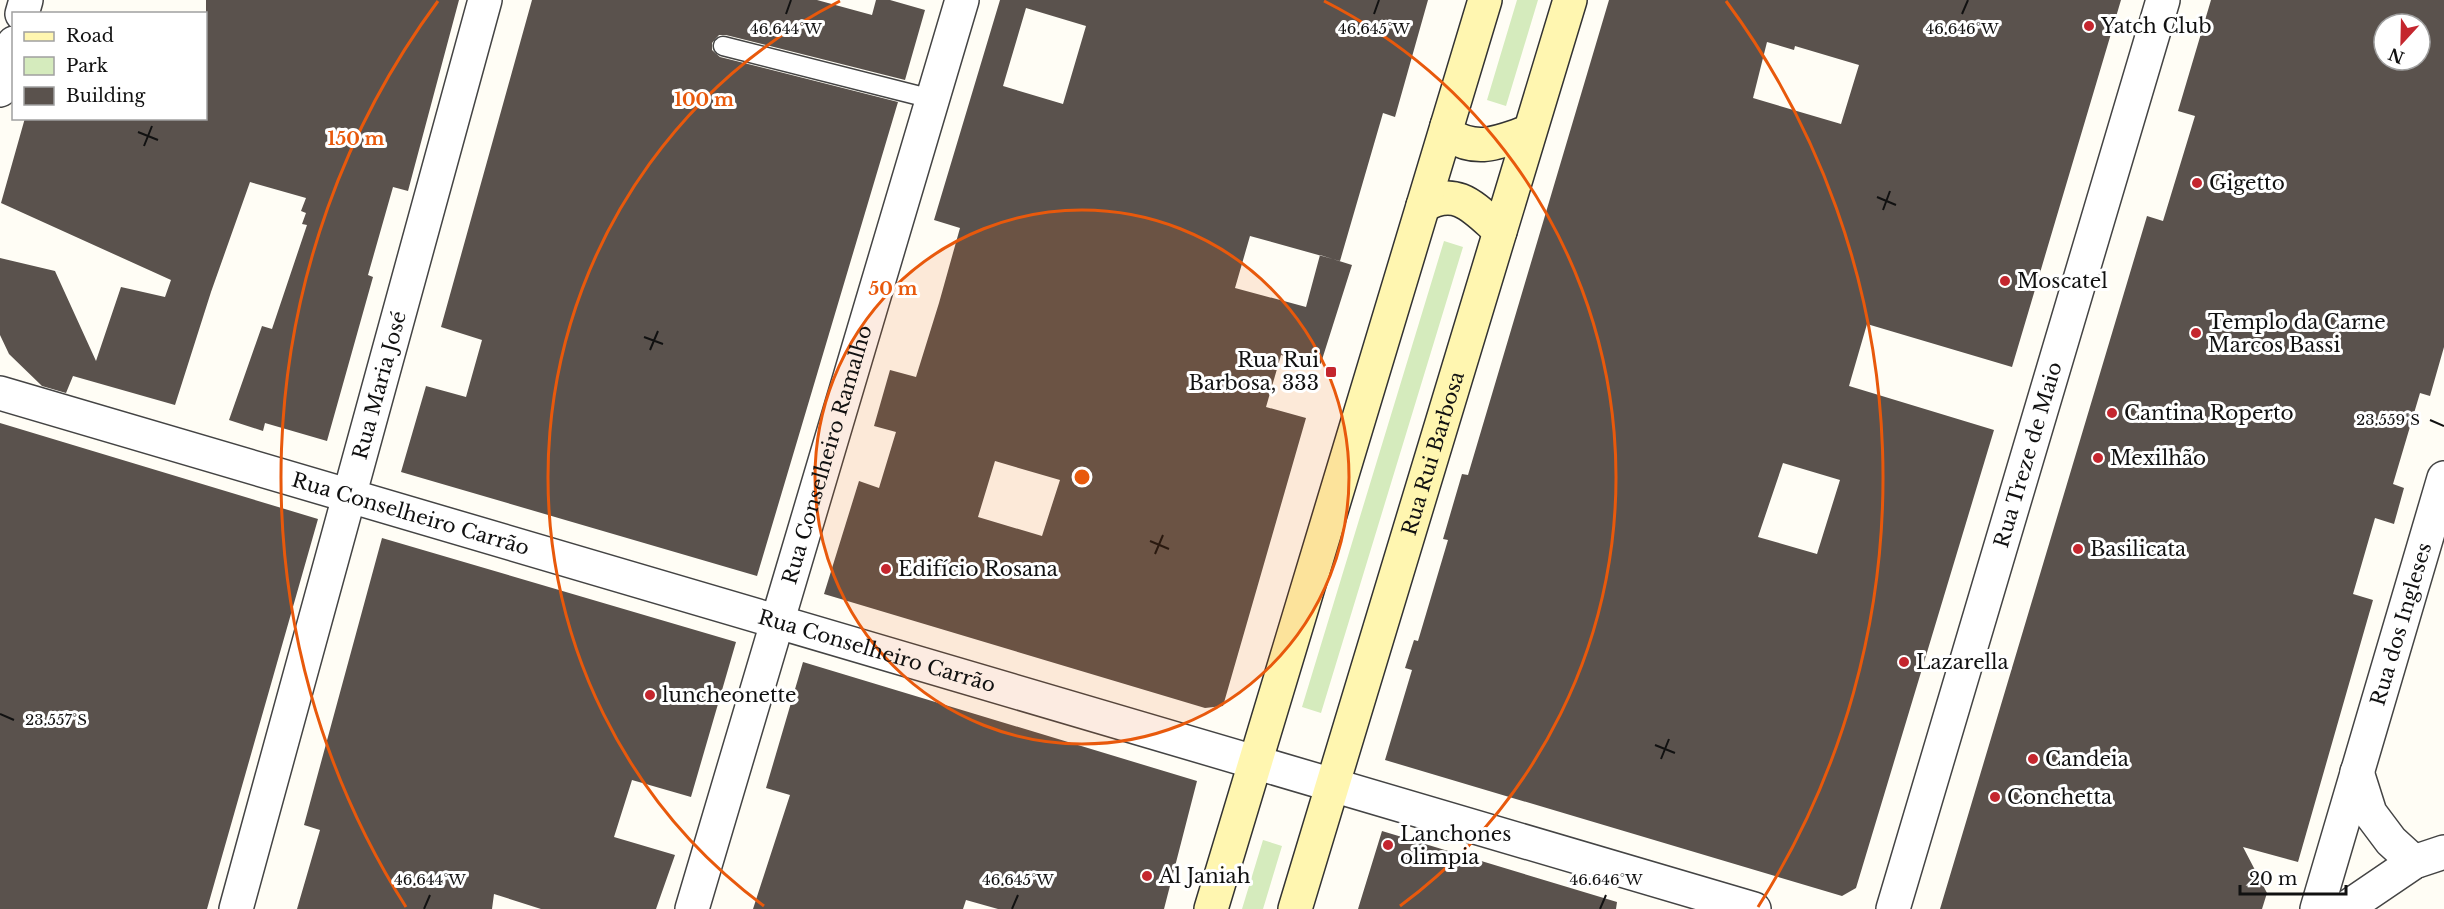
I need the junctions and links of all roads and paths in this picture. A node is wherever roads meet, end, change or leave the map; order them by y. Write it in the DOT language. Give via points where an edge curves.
graph roads {
  1 [pos="486,0"];
  2 [pos="962,0"];
  3 [pos="1485,0"];
  4 [pos="1570,0"];
  5 [pos="2163,0"];
  6 [pos="723,46"];
  7 [pos="12,50"];
  8 [pos="0,90"];
  9 [pos="932,99"];
  10 [pos="1447,126"];
  11 [pos="1529,132"];
  12 [pos="1423,206"];
  13 [pos="1500,231"];
  14 [pos="0,393"];
  15 [pos="2444,478"];
  16 [pos="349,496"];
  17 [pos="777,622"];
  18 [pos="1255,763"];
  19 [pos="2357,772"];
  20 [pos="1332,785"];
  21 [pos="2429,857"];
  22 [pos="236,909"];
  23 [pos="692,909"];
  24 [pos="1211,909"];
  25 [pos="1295,909"];
  26 [pos="1754,909"];
  27 [pos="1893,909"];
  28 [pos="2317,909"];
  29 [pos="2345,909"];
  1 -- 16 [label="street, Rua Maria José"];
  2 -- 9 [label="street, Rua Conselheiro Ramalho"];
  3 -- 10 [label="main road"];
  4 -- 11 [label="main road, Rua Rui Barbosa"];
  5 -- 27 [label="street, Rua Treze de Maio"];
  6 -- 9 [label="lane"];
  7 -- 8 [label="street"];
  9 -- 17 [label="street, Rua Conselheiro Ramalho"];
  10 -- 11 [label="main road" via="1449,135 1464,144 1480,146"];
  10 -- 12 [label="main road"];
  11 -- 13 [label="main road, Rua Rui Barbosa"];
  12 -- 13 [label="main road" via="1437,198 1463,201"];
  12 -- 18 [label="main road"];
  13 -- 20 [label="main road, Rua Rui Barbosa"];
  14 -- 16 [label="street, Rua Conselheiro Carrão"];
  15 -- 19 [label="street, Rua dos Ingleses"];
  16 -- 17 [label="street, Rua Conselheiro Carrão"];
  16 -- 22 [label="street, Rua Maria José"];
  17 -- 18 [label="street, Rua Conselheiro Carrão"];
  17 -- 23 [label="street, Rua Conselheiro Ramalho"];
  18 -- 20 [label="street, Rua Conselheiro Carrão"];
  18 -- 24 [label="main road"];
  19 -- 21 [label="street" via="2370,813 2391,841"];
  19 -- 28 [label="street, Rua dos Ingleses"];
  20 -- 25 [label="main road, Rua Rui Barbosa"];
  20 -- 26 [label="street, Rua Conselheiro Carrão"];
  21 -- 29 [label="street"];
}
